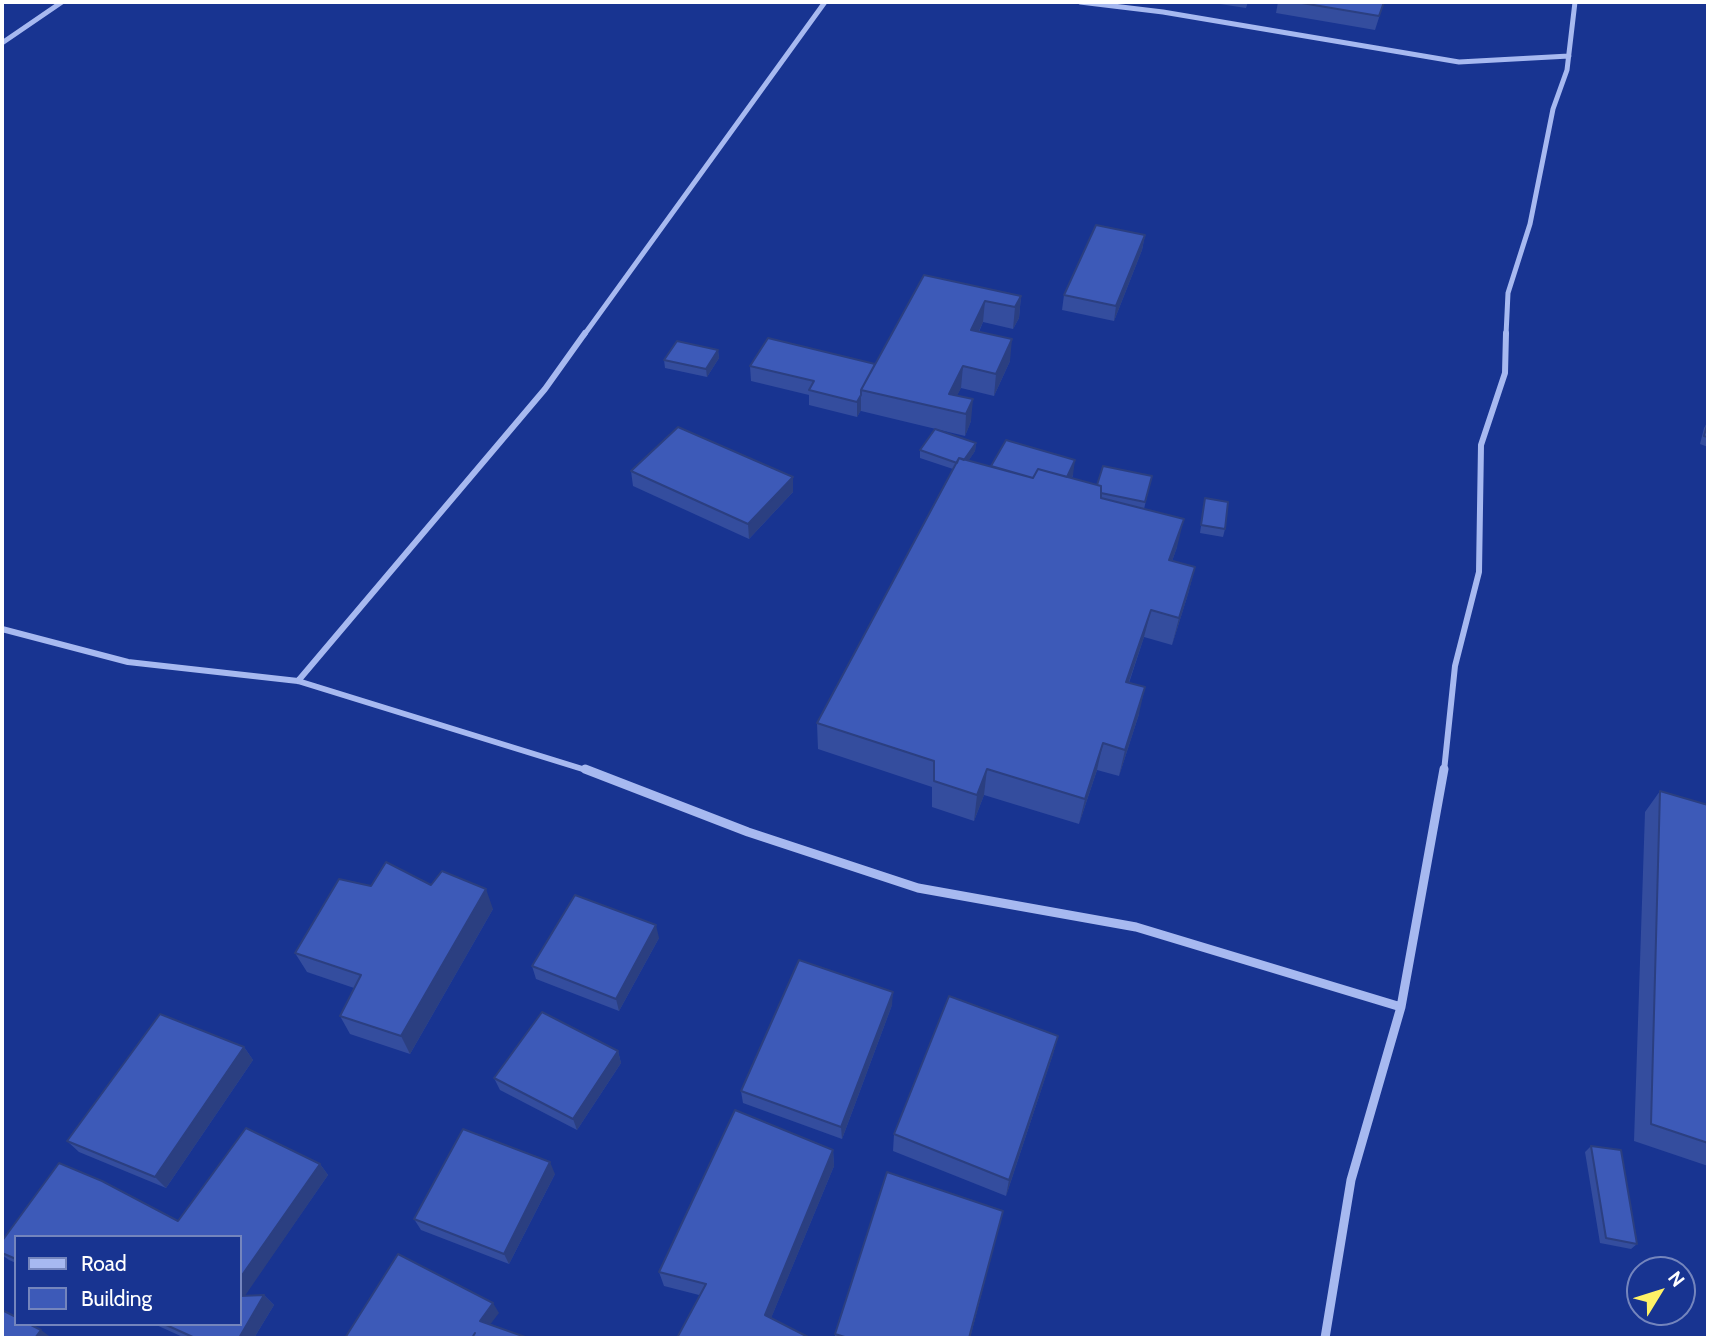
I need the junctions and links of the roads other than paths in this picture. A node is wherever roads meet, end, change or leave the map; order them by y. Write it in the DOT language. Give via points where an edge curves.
graph roads {
  1 [pos="62,2"];
  2 [pos="825,2"];
  3 [pos="1080,2"];
  4 [pos="1575,2"];
  5 [pos="2,43"];
  6 [pos="1569,56"];
  7 [pos="2,629"];
  8 [pos="298,681"];
  9 [pos="1401,1007"];
  10 [pos="1325,1338"];
  1 -- 5 [label="street"];
  2 -- 8 [label="street" via="545,389"];
  3 -- 6 [label="street" via="1459,62"];
  4 -- 6 [label="street"];
  6 -- 9 [label="street" via="1553,109 1530,224 1508,293 1505,373 1481,445 1479,572 1455,666 1441,800"];
  7 -- 8 [label="street" via="128,662"];
  8 -- 9 [label="street" via="573,765 748,832 918,888 1136,927"];
  9 -- 10 [label="street" via="1351,1180"];
}
